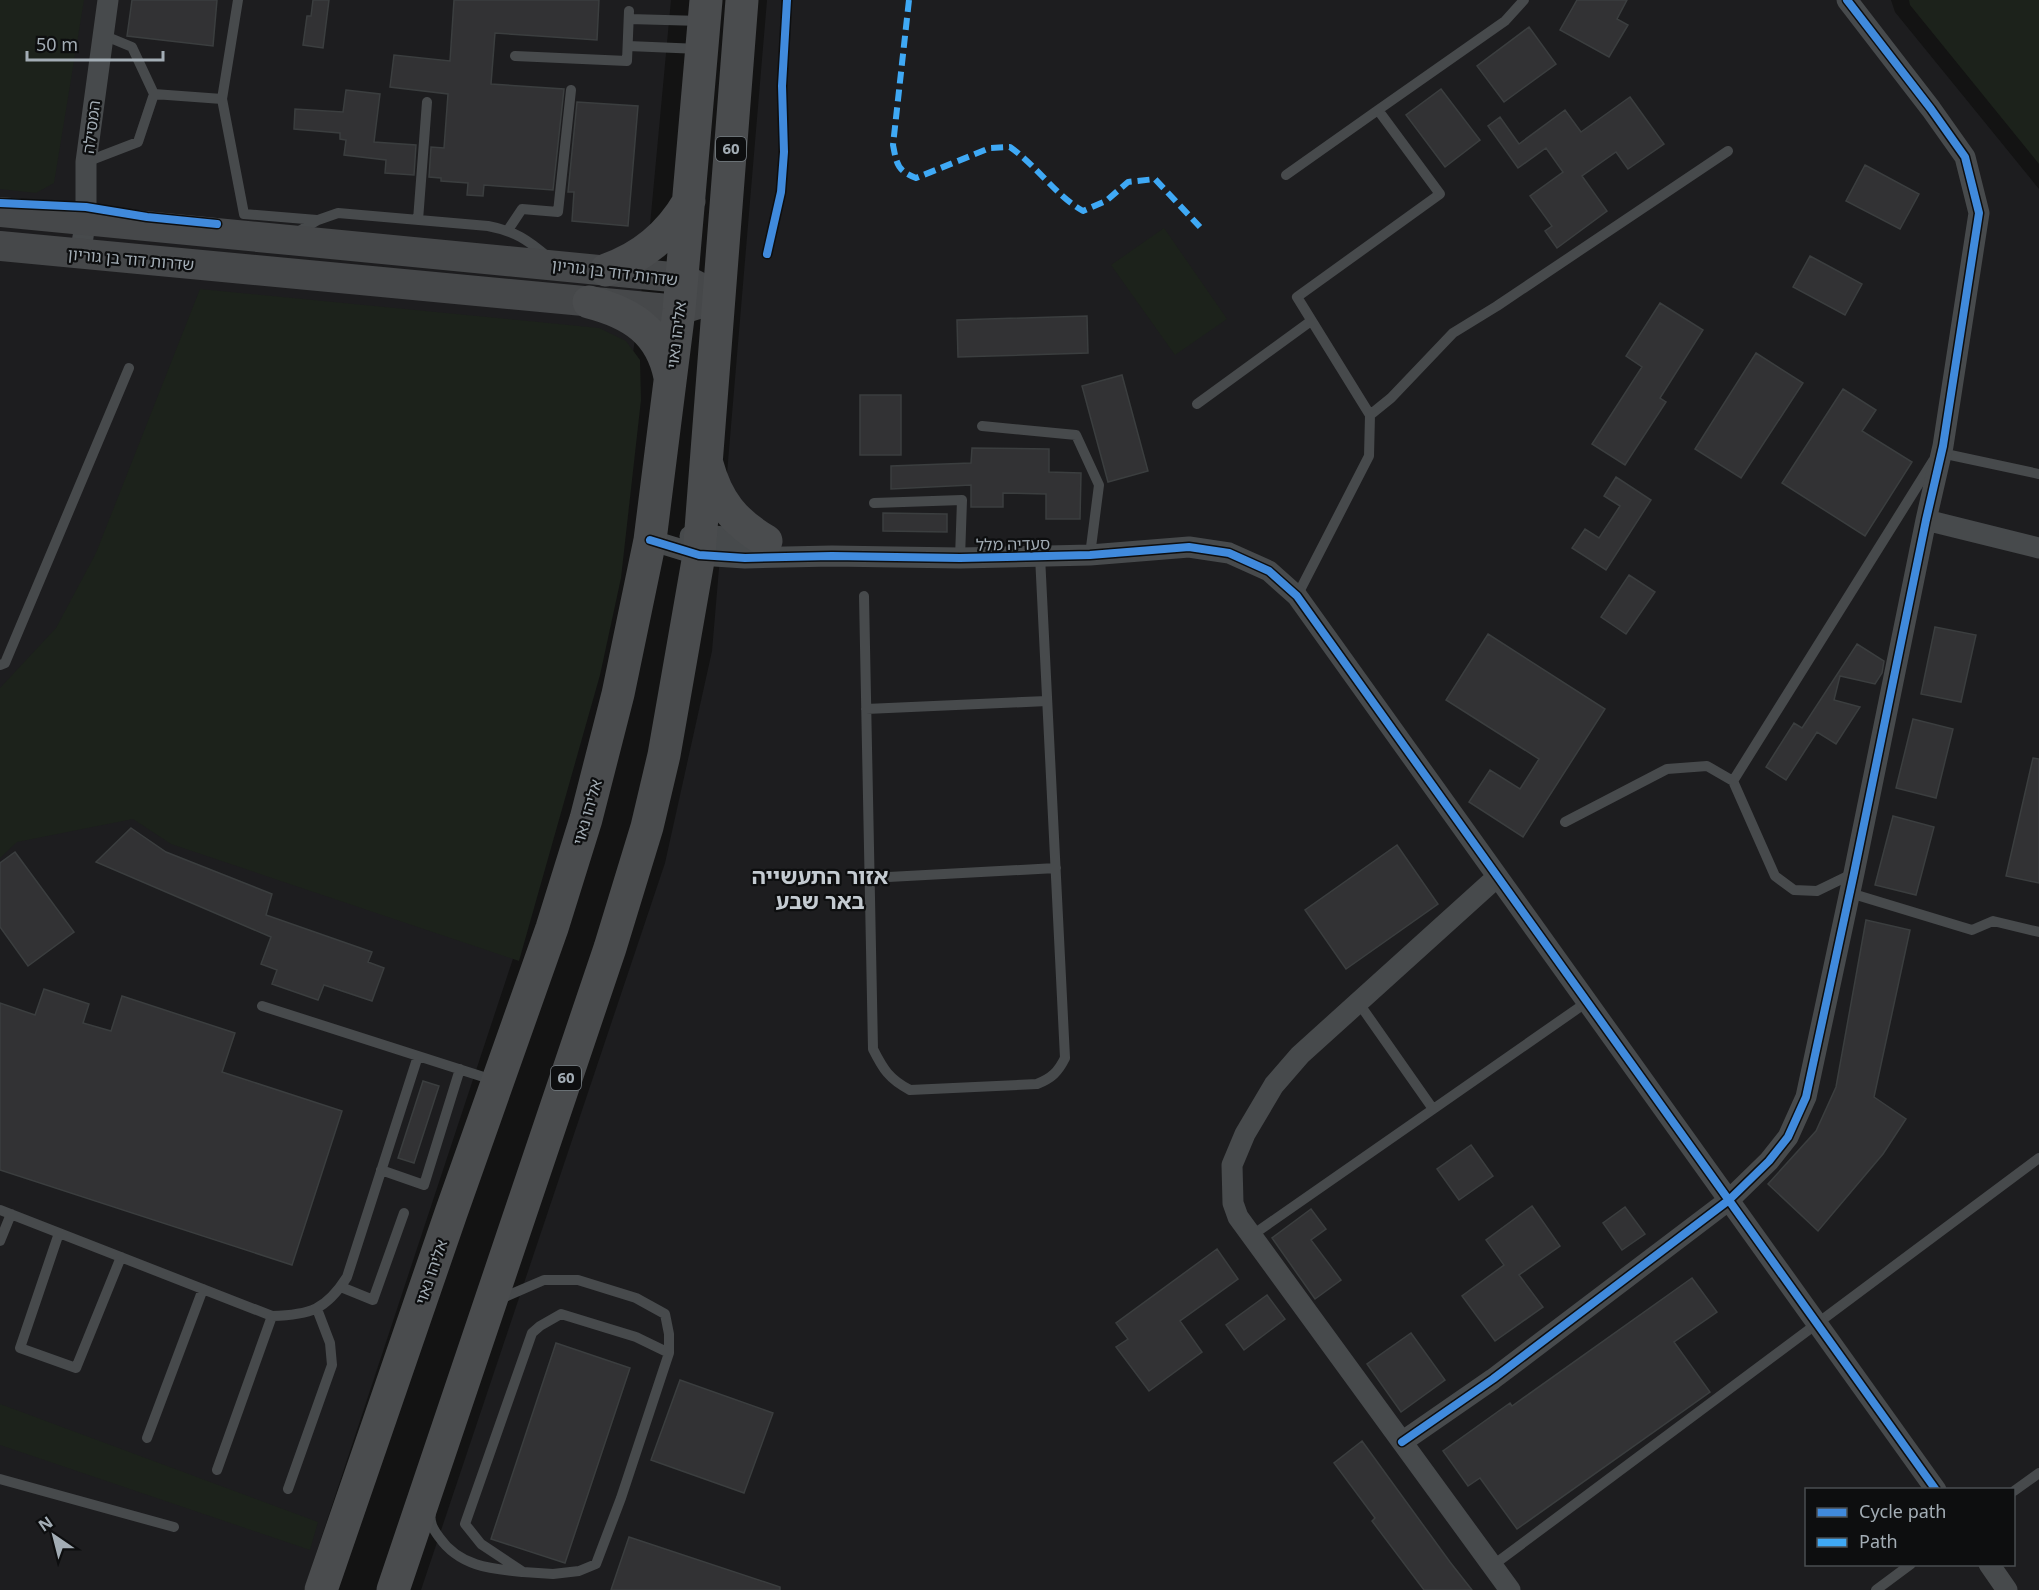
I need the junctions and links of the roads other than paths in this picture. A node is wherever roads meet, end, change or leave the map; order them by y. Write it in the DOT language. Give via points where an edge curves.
graph roads {
  1 [pos="108,0"];
  2 [pos="237,0"];
  3 [pos="742,0"];
  4 [pos="1524,0"];
  5 [pos="1846,0"];
  6 [pos="704,23"];
  7 [pos="103,35"];
  8 [pos="628,46"];
  9 [pos="515,56"];
  10 [pos="571,90"];
  11 [pos="154,94"];
  12 [pos="222,99"];
  13 [pos="427,102"];
  14 [pos="1378,111"];
  15 [pos="1728,151"];
  16 [pos="86,162"];
  17 [pos="1286,175"];
  18 [pos="688,201"];
  19 [pos="0,212"];
  20 [pos="86,220"];
  21 [pos="318,220"];
  22 [pos="418,220"];
  23 [pos="508,230"];
  24 [pos="284,239"];
  25 [pos="0,246"];
  26 [pos="80,254"];
  27 [pos="558,266"];
  28 [pos="606,270"];
  29 [pos="682,278"];
  30 [pos="720,298"];
  31 [pos="589,302"];
  32 [pos="680,310"];
  33 [pos="1311,321"];
  34 [pos="129,368"];
  35 [pos="670,378"];
  36 [pos="1197,404"];
  37 [pos="1370,415"];
  38 [pos="982,426"];
  39 [pos="1942,450"];
  40 [pos="706,458"];
  41 [pos="2039,474"];
  42 [pos="874,503"];
  43 [pos="1926,520"];
  44 [pos="650,540"];
  45 [pos="766,541"];
  46 [pos="700,545"];
  47 [pos="2039,548"];
  48 [pos="1090,555"];
  49 [pos="832,556"];
  50 [pos="1040,556"];
  51 [pos="960,558"];
  52 [pos="864,596"];
  53 [pos="1297,596"];
  54 [pos="0,665"];
  55 [pos="1047,701"];
  56 [pos="866,709"];
  57 [pos="1733,781"];
  58 [pos="1565,822"];
  59 [pos="1056,868"];
  60 [pos="1497,876"];
  61 [pos="870,878"];
  62 [pos="1852,883"];
  63 [pos="2039,932"];
  64 [pos="1358,1002"];
  65 [pos="1587,1002"];
  66 [pos="262,1006"];
  67 [pos="418,1056"];
  68 [pos="460,1069"];
  69 [pos="498,1081"];
  70 [pos="1433,1109"];
  71 [pos="2039,1158"];
  72 [pos="381,1170"];
  73 [pos="1729,1200"];
  74 [pos="5,1212"];
  75 [pos="404,1213"];
  76 [pos="59,1233"];
  77 [pos="1251,1236"];
  78 [pos="0,1241"];
  79 [pos="121,1257"];
  80 [pos="341,1287"];
  81 [pos="203,1289"];
  82 [pos="488,1308"];
  83 [pos="317,1309"];
  84 [pos="273,1316"];
  85 [pos="1817,1324"];
  86 [pos="669,1353"];
  87 [pos="444,1436"];
  88 [pos="147,1438"];
  89 [pos="1402,1442"];
  90 [pos="217,1470"];
  91 [pos="2039,1473"];
  92 [pos="0,1479"];
  93 [pos="1935,1488"];
  94 [pos="288,1489"];
  95 [pos="2015,1490"];
  96 [pos="174,1527"];
  97 [pos="1492,1566"];
  98 [pos="1908,1566"];
  99 [pos="1990,1566"];
  100 [pos="522,1572"];
  101 [pos="321,1590"];
  102 [pos="393,1590"];
  103 [pos="1510,1590"];
  104 [pos="1876,1590"];
  105 [pos="2007,1590"];
  1 -- 7 [label="street, המסילה"];
  2 -- 12 [label="lane"];
  3 -- 30 [label="highway, 60"];
  4 -- 14 [label="lane" via="1505,21"];
  5 -- 39 [label="street" via="1965,157 1979,213"];
  6 -- 8 [label="lane"];
  6 -- 8 [label="lane" via="629,15"];
  6 -- 18 [label="highway, אליהו נאוי / 60"];
  7 -- 11 [label="lane" via="132,47"];
  7 -- 16 [label="street, המסילה"];
  8 -- 9 [label="lane" via="627,61"];
  10 -- 23 [label="lane" via="558,212 522,209"];
  11 -- 12 [label="lane"];
  11 -- 16 [label="lane" via="138,142"];
  12 -- 21 [label="lane" via="244,214"];
  13 -- 22 [label="lane"];
  14 -- 17 [label="lane"];
  14 -- 33 [label="lane" via="1440,194 1297,297"];
  15 -- 37 [label="lane" via="1453,333"];
  16 -- 20 [label="street, המסילה"];
  18 -- 28 [label="highway" via="657,241"];
  18 -- 29 [label="highway, אליהו נאוי / 60"];
  19 -- 20 [label="main road, שדרות דוד בן גוריון"];
  20 -- 24 [label="main road, שדרות דוד בן גוריון"];
  20 -- 26 [label="street, המסילה"];
  21 -- 22 [label="lane" via="338,213"];
  21 -- 24 [label="lane"];
  22 -- 23 [label="lane"];
  23 -- 27 [label="lane" via="523,237"];
  24 -- 27 [label="main road, שדרות דוד בן גוריון"];
  25 -- 26 [label="main road, שדרות דוד בן גוריון"];
  26 -- 31 [label="main road, שדרות דוד בן גוריון"];
  27 -- 28 [label="main road, שדרות דוד בן גוריון"];
  28 -- 29 [label="main road, שדרות דוד בן גוריון"];
  29 -- 30 [label="main road, שדרות דוד בן גוריון"];
  29 -- 32 [label="highway, אליהו נאוי / 60"];
  30 -- 32 [label="main road, שדרות דוד בן גוריון"];
  30 -- 40 [label="highway, 60"];
  31 -- 32 [label="main road, שדרות דוד בן גוריון"];
  31 -- 35 [label="highway" via="616,310 644,328 662,350"];
  32 -- 35 [label="highway, אליהו נאוי / 60"];
  33 -- 36 [label="lane"];
  33 -- 37 [label="lane"];
  34 -- 54 [label="lane" via="5,663"];
  35 -- 44 [label="highway, אליהו נאוי / 60"];
  37 -- 53 [label="lane" via="1369,456"];
  38 -- 48 [label="lane" via="1076,435 1099,485"];
  39 -- 41 [label="lane"];
  39 -- 43 [label="street"];
  39 -- 57 [label="lane"];
  40 -- 45 [label="highway" via="714,486 730,513"];
  40 -- 46 [label="highway, 60"];
  42 -- 51 [label="lane" via="962,500"];
  43 -- 47 [label="street"];
  43 -- 62 [label="street"];
  44 -- 46 [label="street, סעדיה מלל"];
  44 -- 69 [label="highway, אליהו נאוי / 60" via="618,694 586,819"];
  45 -- 46 [label="street, סעדיה מלל"];
  45 -- 49 [label="street, סעדיה מלל"];
  46 -- 49 [label="street, סעדיה מלל" via="745,558"];
  46 -- 82 [label="highway, 60" via="664,755 647,827"];
  48 -- 50 [label="street, סעדיה מלל"];
  48 -- 53 [label="street, סעדיה מלל" via="1189,546 1229,553 1269,572"];
  49 -- 51 [label="street, סעדיה מלל"];
  50 -- 51 [label="street, סעדיה מלל"];
  50 -- 55 [label="lane"];
  52 -- 56 [label="lane"];
  53 -- 60 [label="street, סעדיה מלל"];
  55 -- 56 [label="lane"];
  55 -- 59 [label="lane"];
  56 -- 61 [label="lane"];
  57 -- 58 [label="lane" via="1707,766 1667,769"];
  57 -- 62 [label="lane" via="1775,876 1794,890 1816,891"];
  59 -- 61 [label="lane"];
  59 -- 61 [label="lane" via="1065,1058 1059,1071 1037,1084 910,1090 884,1070 873,1049"];
  60 -- 64 [label="street"];
  60 -- 65 [label="street, סעדיה מלל"];
  62 -- 63 [label="lane" via="1972,930 1993,921"];
  62 -- 73 [label="street" via="1806,1097 1788,1137"];
  64 -- 70 [label="lane"];
  64 -- 77 [label="street" via="1300,1055 1274,1085 1245,1134 1232,1164 1233,1203"];
  65 -- 70 [label="lane"];
  65 -- 73 [label="street, סעדיה מלל"];
  66 -- 67 [label="lane"];
  67 -- 68 [label="lane"];
  67 -- 72 [label="lane"];
  68 -- 69 [label="lane"];
  68 -- 72 [label="lane" via="424,1185"];
  69 -- 101 [label="highway, אליהו נאוי / 60"];
  70 -- 77 [label="lane"];
  71 -- 85 [label="lane"];
  72 -- 80 [label="lane"];
  73 -- 85 [label="street, סעדיה מלל"];
  73 -- 89 [label="street" via="1493,1379"];
  74 -- 76 [label="lane"];
  74 -- 78 [label="lane"];
  75 -- 80 [label="lane" via="373,1300"];
  76 -- 79 [label="lane"];
  76 -- 79 [label="lane" via="20,1348 76,1368"];
  77 -- 89 [label="street"];
  79 -- 81 [label="lane"];
  80 -- 83 [label="lane"];
  81 -- 84 [label="lane"];
  81 -- 88 [label="lane"];
  82 -- 86 [label="lane" via="502,1297 544,1280 578,1280 636,1298 665,1314"];
  82 -- 87 [label="highway, 60"];
  83 -- 84 [label="lane"];
  83 -- 94 [label="lane" via="330,1343 332,1365"];
  84 -- 90 [label="lane"];
  85 -- 93 [label="street, סעדיה מלל"];
  85 -- 97 [label="lane"];
  86 -- 100 [label="lane" via="596,1564 553,1574"];
  86 -- 100 [label="lane" via="636,1337 561,1314 532,1333 465,1524 481,1544"];
  87 -- 100 [label="lane" via="429,1520 436,1533 451,1551 474,1565"];
  87 -- 102 [label="highway, 60"];
  89 -- 97 [label="street"];
  91 -- 95 [label="lane"];
  92 -- 96 [label="lane"];
  97 -- 103 [label="street"];
  98 -- 104 [label="lane"];
  99 -- 105 [label="street"];
}
